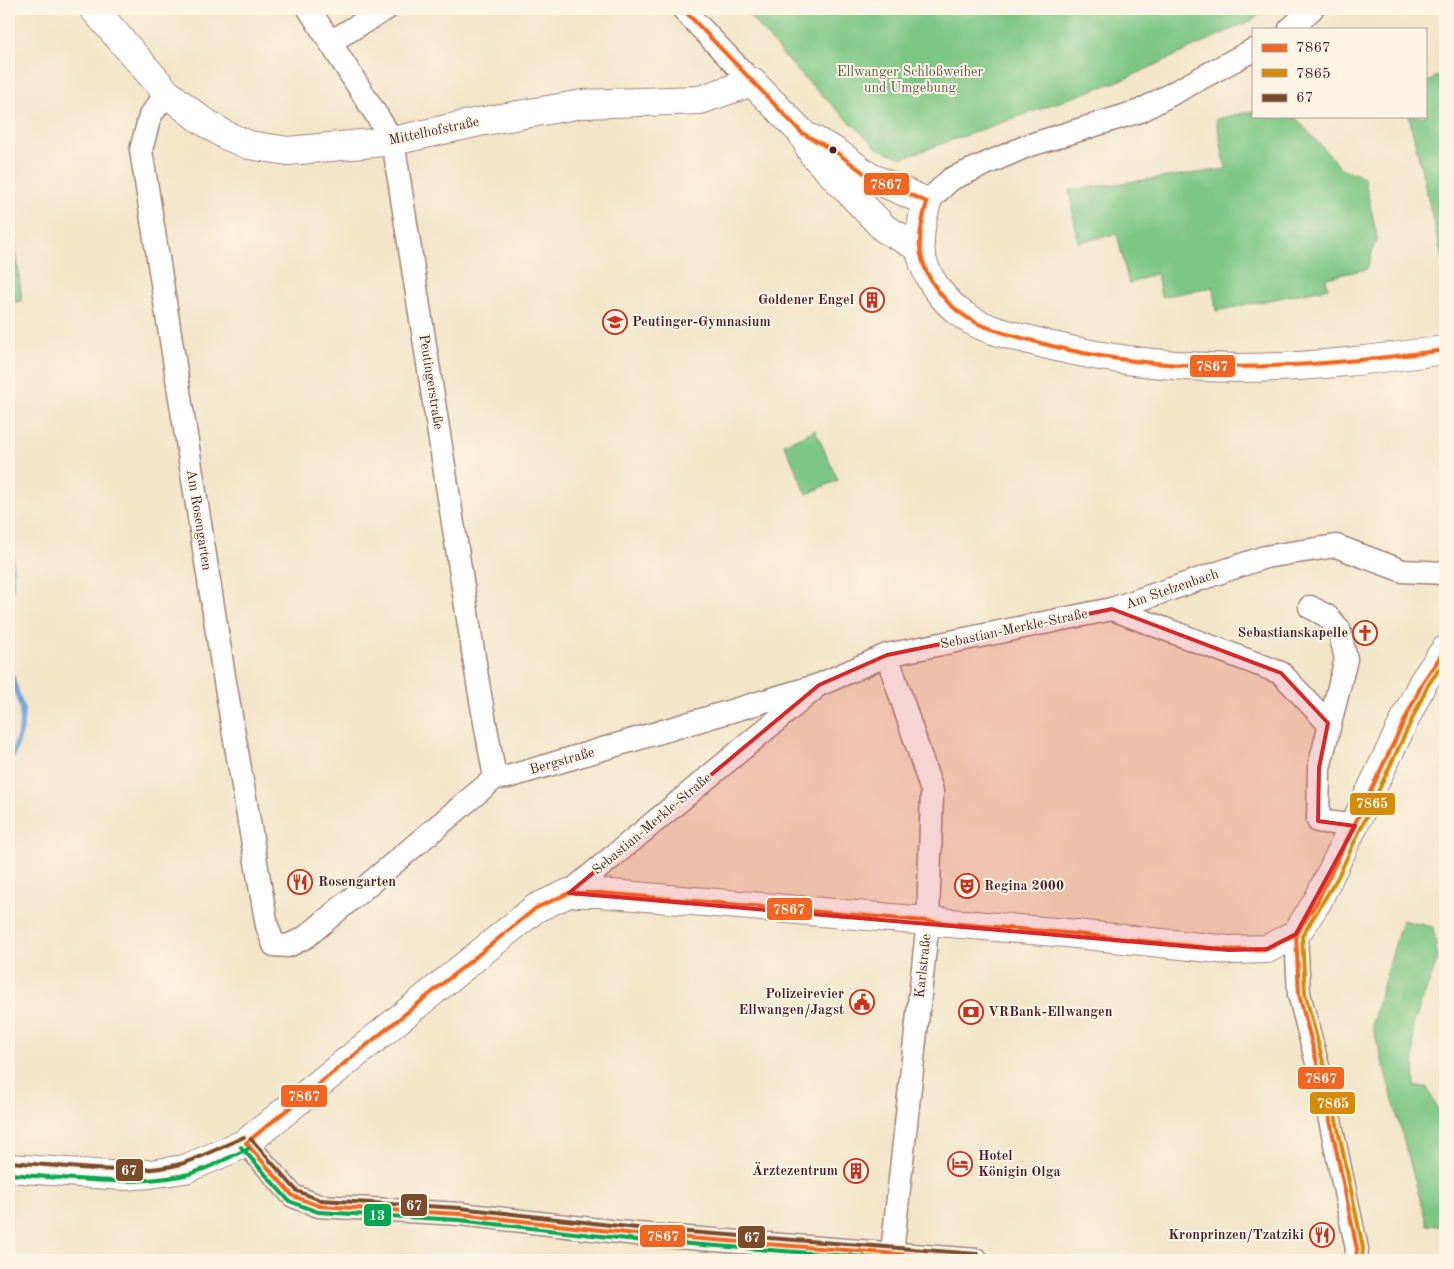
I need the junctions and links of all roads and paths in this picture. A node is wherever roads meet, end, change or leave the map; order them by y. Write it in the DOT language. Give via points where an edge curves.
graph roads {
  1 [pos="94,9"];
  2 [pos="309,9"];
  3 [pos="386,9"];
  4 [pos="683,9"];
  5 [pos="1312,9"];
  6 [pos="1291,28"];
  7 [pos="330,42"];
  8 [pos="1252,51"];
  9 [pos="752,82"];
  10 [pos="167,93"];
  11 [pos="802,133"];
  12 [pos="393,141"];
  13 [pos="926,202"];
  14 [pos="920,248"];
  15 [pos="1445,350"];
  16 [pos="1445,573"];
  17 [pos="1310,607"];
  18 [pos="1112,609"];
  19 [pos="1445,650"];
  20 [pos="887,655"];
  21 [pos="819,685"];
  22 [pos="1328,723"];
  23 [pos="495,778"];
  24 [pos="1355,826"];
  25 [pos="569,893"];
  26 [pos="928,921"];
  27 [pos="1296,934"];
  28 [pos="280,946"];
  29 [pos="246,1143"];
  30 [pos="9,1168"];
  31 [pos="892,1253"];
  32 [pos="977,1260"];
  33 [pos="1356,1260"];
  1 -- 10 [label="street, Mittelhofstraße"];
  2 -- 7 [label="street, Peutingerstraße"];
  3 -- 7 [label="street"];
  4 -- 9 [label="street"];
  5 -- 6 [label="street"];
  7 -- 12 [label="street, Peutingerstraße"];
  8 -- 13 [label="street" via="1140,111 1027,146 951,179"];
  9 -- 11 [label="street"];
  9 -- 12 [label="street, Mittelhofstraße" via="700,100 582,104"];
  10 -- 12 [label="street, Mittelhofstraße" via="211,126 248,145 288,151"];
  10 -- 28 [label="street, Am Rosengarten" via="150,116 140,150 267,926 274,945"];
  11 -- 13 [label="street" via="836,152 868,176"];
  11 -- 14 [label="street" via="813,154 885,229"];
  12 -- 23 [label="street, Peutingerstraße"];
  13 -- 14 [label="street"];
  14 -- 15 [label="street" via="928,275 944,297 964,315 1000,332 1073,352 1133,361 1238,368 1352,363"];
  16 -- 18 [label="street, Am Stelzenbach" via="1403,571 1336,546 1265,557"];
  17 -- 22 [label="street" via="1327,616 1339,629 1346,659"];
  18 -- 20 [label="street, Sebastian-Merkle-Straße"];
  18 -- 22 [label="street, Am Stelzenbach" via="1281,673"];
  19 -- 24 [label="street" via="1423,682"];
  20 -- 21 [label="street, Bergstraße"];
  20 -- 26 [label="street, Karlstraße" via="932,791"];
  21 -- 23 [label="street, Bergstraße" via="508,777"];
  21 -- 25 [label="street, Sebastian-Merkle-Straße"];
  22 -- 24 [label="street" via="1319,768 1318,821"];
  23 -- 28 [label="street, Bergstraße" via="306,937"];
  24 -- 27 [label="street" via="1332,874"];
  25 -- 26 [label="street"];
  25 -- 29 [label="street, Sebastian-Merkle-Straße" via="536,908"];
  26 -- 27 [label="street" via="1229,950 1267,949"];
  26 -- 31 [label="street, Karlstraße"];
  27 -- 33 [label="street" via="1299,994 1322,1082 1357,1249"];
  29 -- 30 [label="street, Sebastian-Merkle-Straße" via="185,1169 150,1174 123,1176"];
  29 -- 31 [label="street" via="293,1196 319,1206 460,1214 636,1234"];
  31 -- 32 [label="street"];
}
